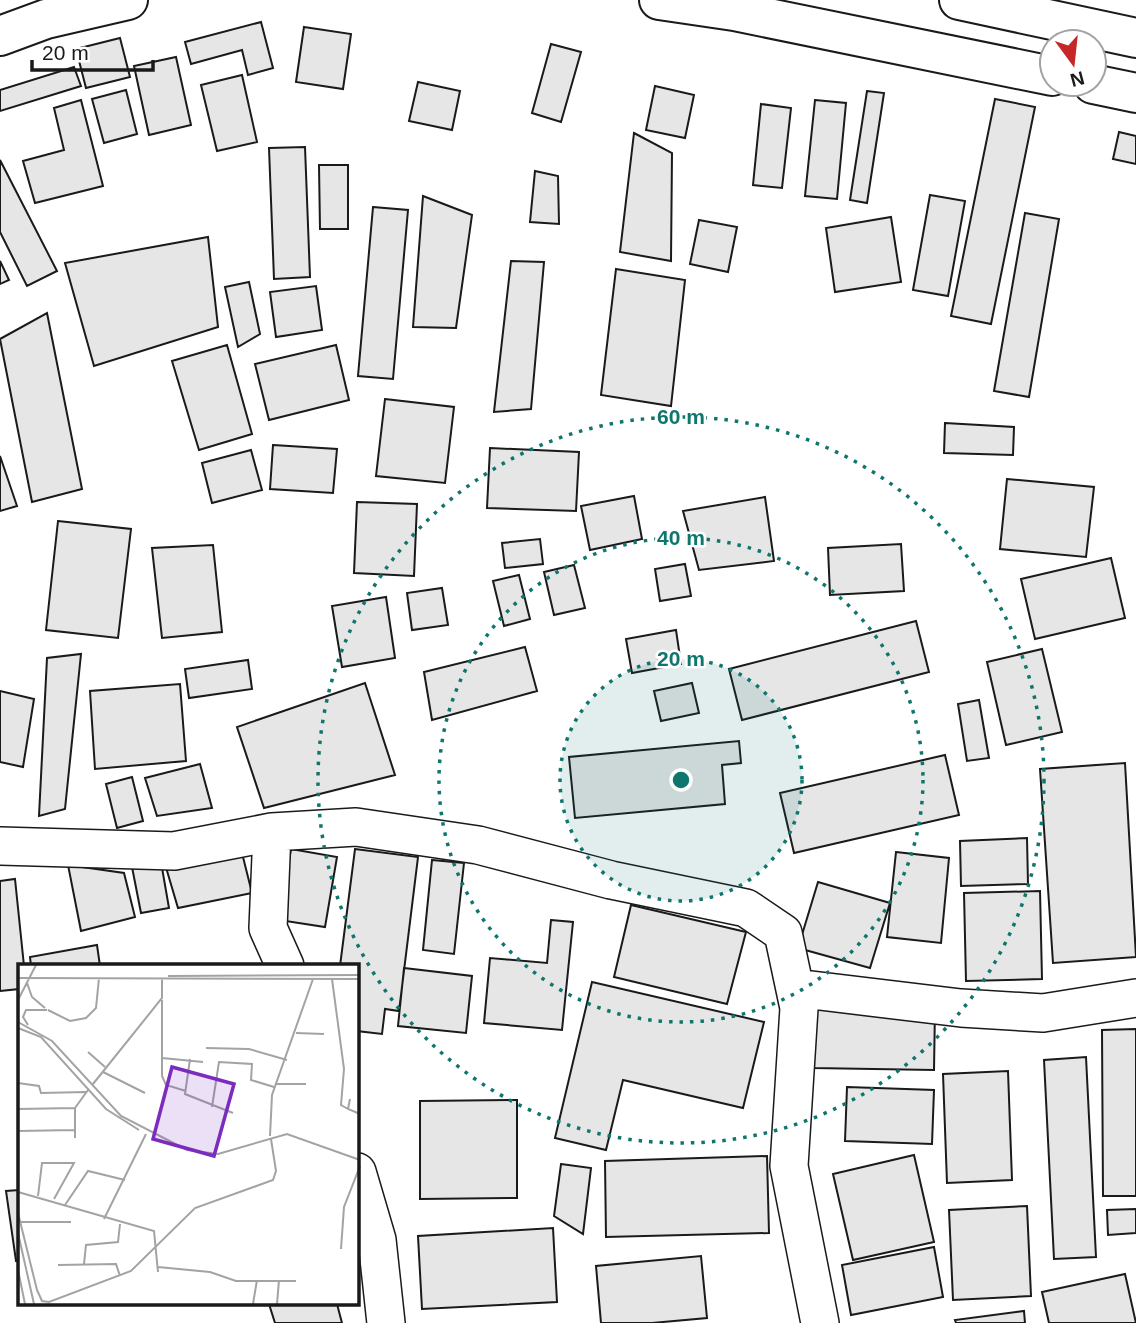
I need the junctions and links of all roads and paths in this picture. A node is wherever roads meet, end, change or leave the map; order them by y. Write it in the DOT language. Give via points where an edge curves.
graph roads {
  1 [pos="128,0"];
  2 [pos="659,0"];
  3 [pos="960,0"];
  4 [pos="0,36"];
  5 [pos="1136,38"];
  6 [pos="1038,73"];
  7 [pos="1108,87"];
  8 [pos="1136,93"];
  9 [pos="272,832"];
  10 [pos="0,846"];
  11 [pos="284,964"];
  12 [pos="794,988"];
  13 [pos="1136,998"];
  14 [pos="359,1179"];
  15 [pos="386,1323"];
  16 [pos="820,1323"];
  1 -- 4 [label="main road" via="46,19"];
  2 -- 6 [label="main road"];
  3 -- 5 [label="main road"];
  7 -- 8 [label="main road"];
  9 -- 10 [label="street" via="174,850"];
  9 -- 11 [label="street" via="268,929"];
  9 -- 12 [label="street" via="356,827 478,845 611,880 746,908 783,933"];
  12 -- 13 [label="street" via="1043,1013"];
  12 -- 16 [label="street" via="799,1008 789,1166"];
  14 -- 15 [label="street" via="377,1240"];
}
